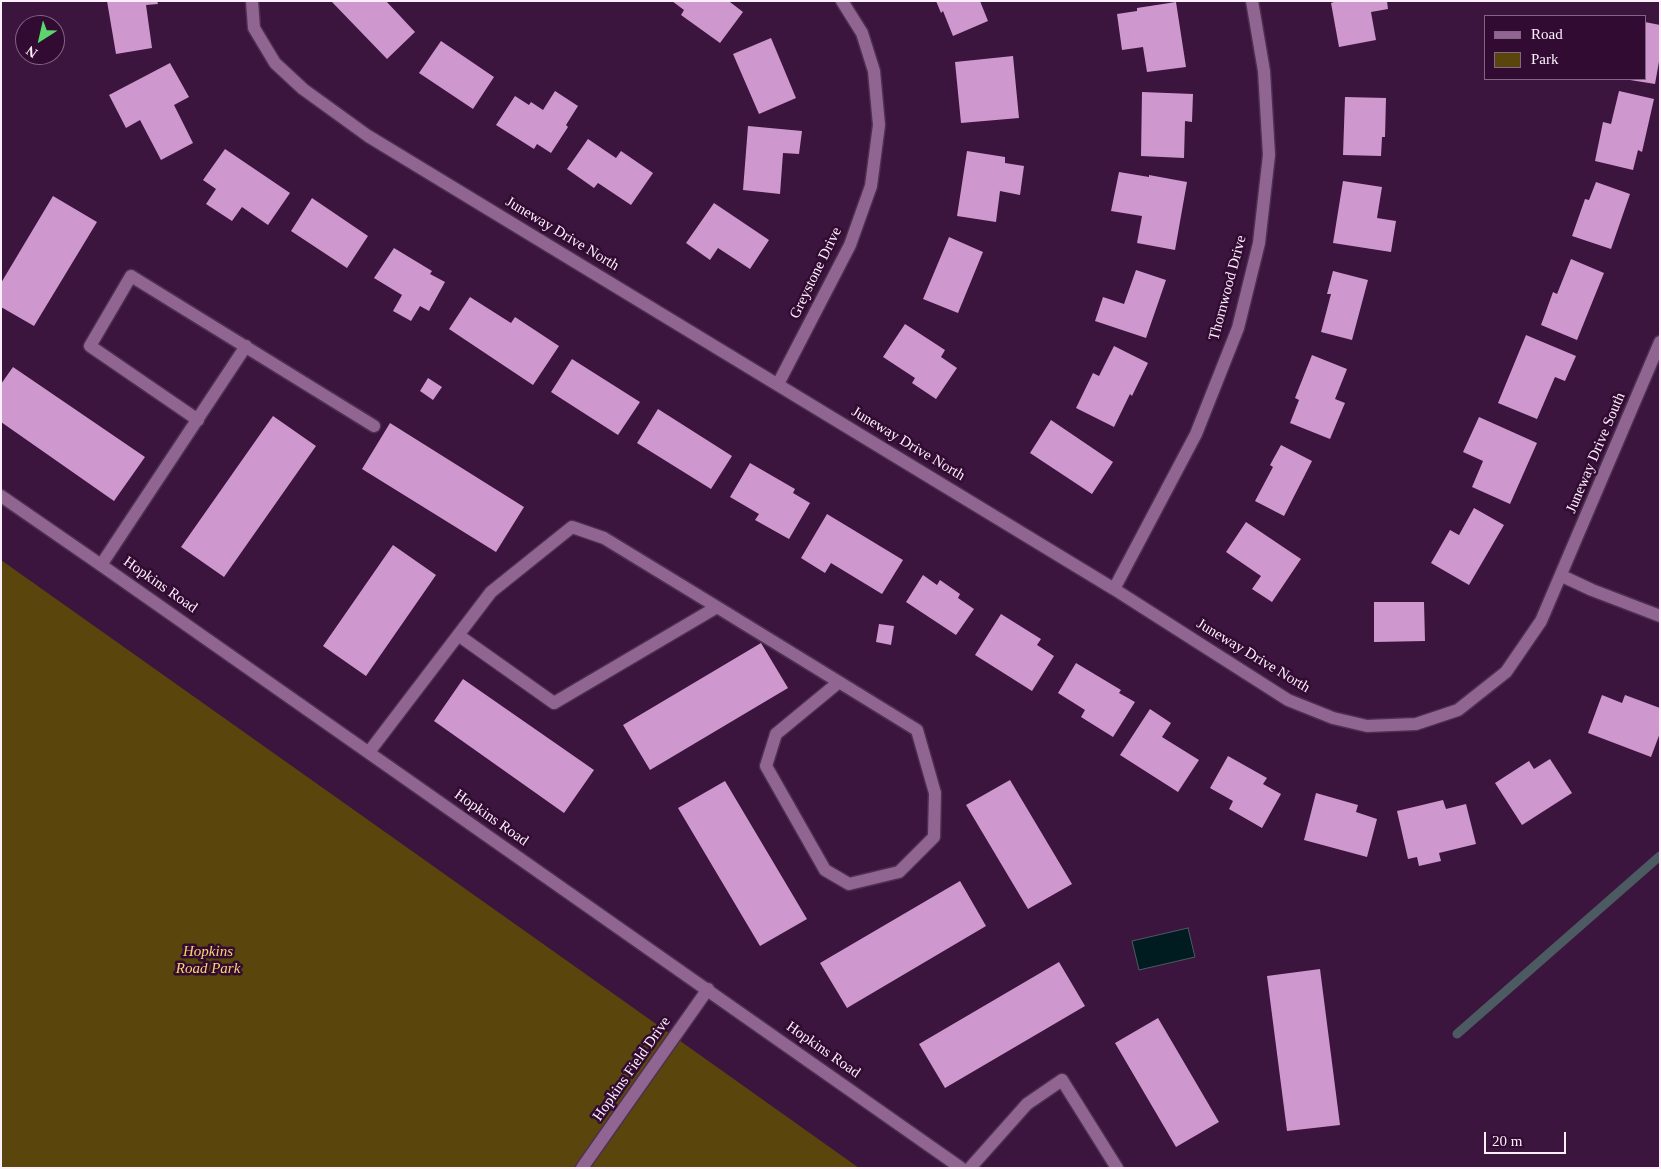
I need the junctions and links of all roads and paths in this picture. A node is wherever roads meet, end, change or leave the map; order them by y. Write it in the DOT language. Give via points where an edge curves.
graph roads {
  1 [pos="252,1"];
  2 [pos="842,1"];
  3 [pos="1252,1"];
  4 [pos="1660,342"];
  5 [pos="246,346"];
  6 [pos="778,384"];
  7 [pos="198,420"];
  8 [pos="374,426"];
  9 [pos="1,496"];
  10 [pos="102,564"];
  11 [pos="1562,576"];
  12 [pos="1114,589"];
  13 [pos="716,607"];
  14 [pos="1660,616"];
  15 [pos="458,635"];
  16 [pos="839,682"];
  17 [pos="369,752"];
  18 [pos="708,989"];
  19 [pos="582,1168"];
  20 [pos="961,1168"];
  21 [pos="970,1168"];
  22 [pos="1117,1168"];
  1 -- 6 [label="street, Juneway Drive North" via="254,28 275,63 303,89 368,136"];
  2 -- 6 [label="street, Greystone Drive" via="862,33 874,71 879,125 870,186 850,245"];
  3 -- 12 [label="street, Thornwood Drive" via="1264,71 1269,155 1259,242 1238,328 1196,434"];
  4 -- 11 [label="street, Juneway Drive South"];
  5 -- 7 [label="street"];
  5 -- 7 [label="street" via="132,276 90,346"];
  5 -- 8 [label="street"];
  6 -- 12 [label="street, Juneway Drive North"];
  7 -- 10 [label="street"];
  9 -- 10 [label="street, Hopkins Road"];
  10 -- 17 [label="street, Hopkins Road"];
  11 -- 12 [label="street, Juneway Drive North" via="1541,621 1506,672 1458,710 1416,724 1367,726 1333,718 1288,700"];
  11 -- 14 [label="street"];
  13 -- 15 [label="street" via="554,704"];
  13 -- 15 [label="street" via="604,538 572,527 490,592"];
  13 -- 16 [label="street"];
  15 -- 17 [label="street"];
  16 -- 16 [label="street" via="917,730 935,794 934,837 899,872 849,884 825,870 766,766 776,734"];
  17 -- 18 [label="street, Hopkins Road"];
  18 -- 19 [label="street, Hopkins Field Drive"];
  18 -- 20 [label="street, Hopkins Road"];
  21 -- 22 [label="street" via="1027,1104 1062,1080"];
}
